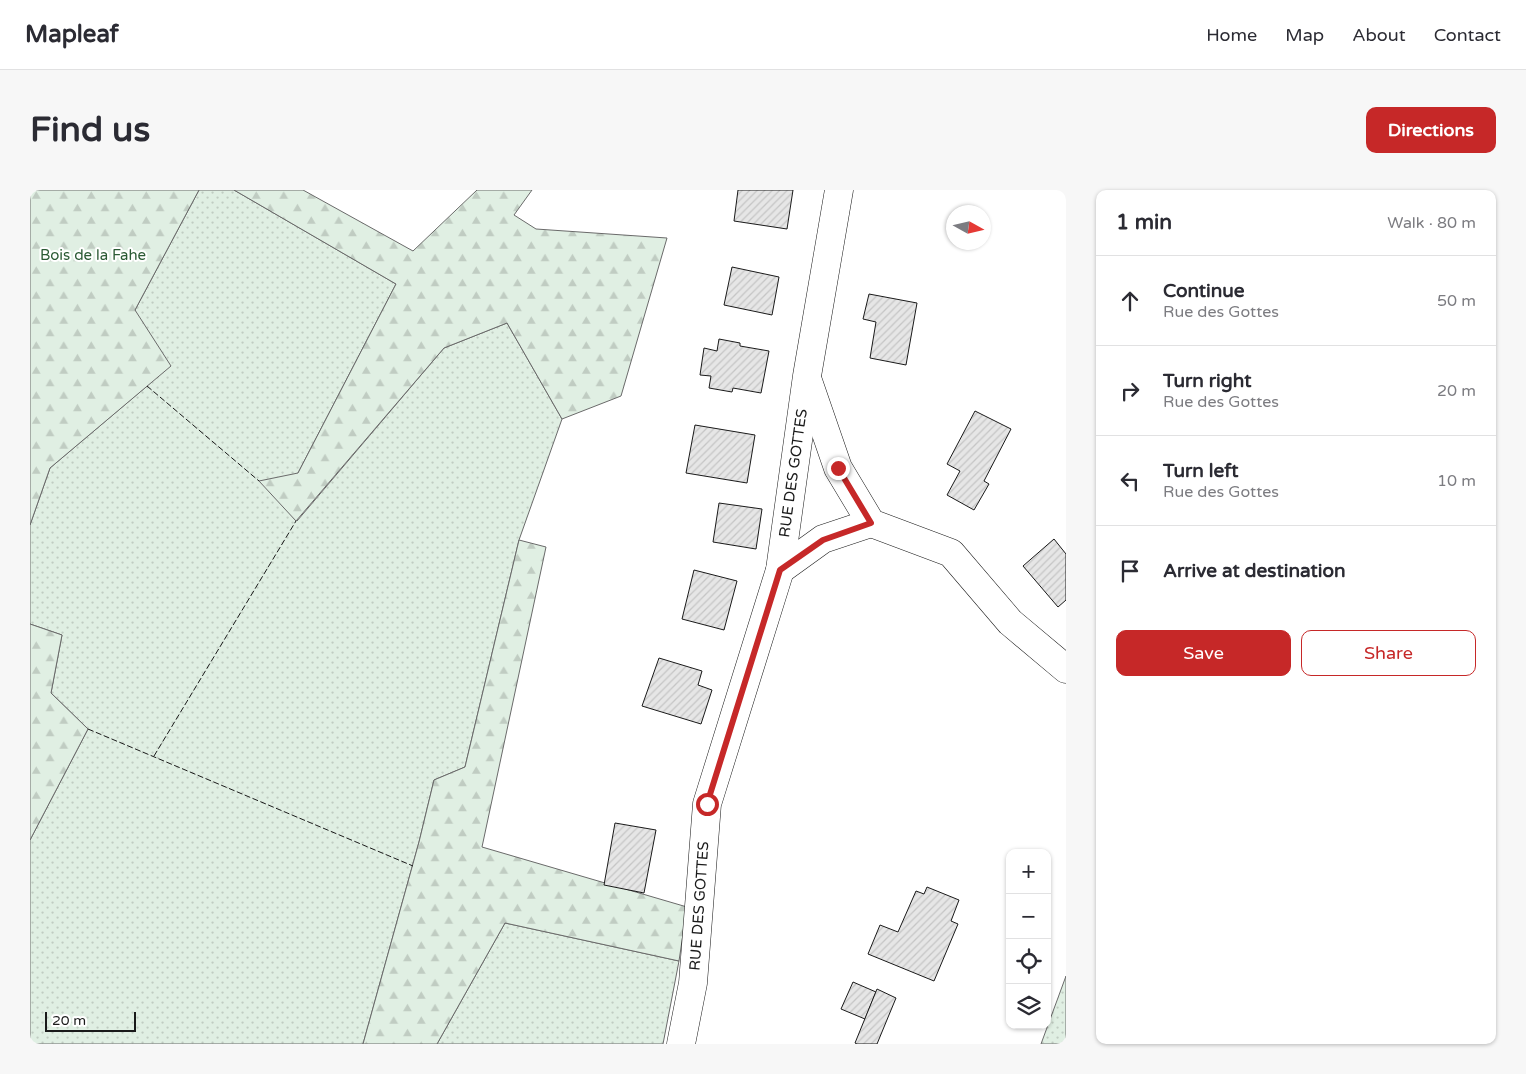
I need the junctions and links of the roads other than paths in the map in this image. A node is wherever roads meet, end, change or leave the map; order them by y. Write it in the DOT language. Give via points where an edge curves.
graph roads {
  1 [pos="839,190"];
  2 [pos="807,376"];
  3 [pos="871,523"];
  4 [pos="780,570"];
  5 [pos="1066,669"];
  6 [pos="681,1044"];
  1 -- 2 [label="street, RUE DES GOTTES"];
  2 -- 3 [label="street, RUE DES GOTTES" via="838,468"];
  2 -- 4 [label="street, RUE DES GOTTES"];
  3 -- 4 [label="street, RUE DES GOTTES" via="823,540"];
  3 -- 5 [label="street" via="951,553 1010,622"];
  4 -- 6 [label="street, RUE DES GOTTES" via="707,804 693,983"];
}
